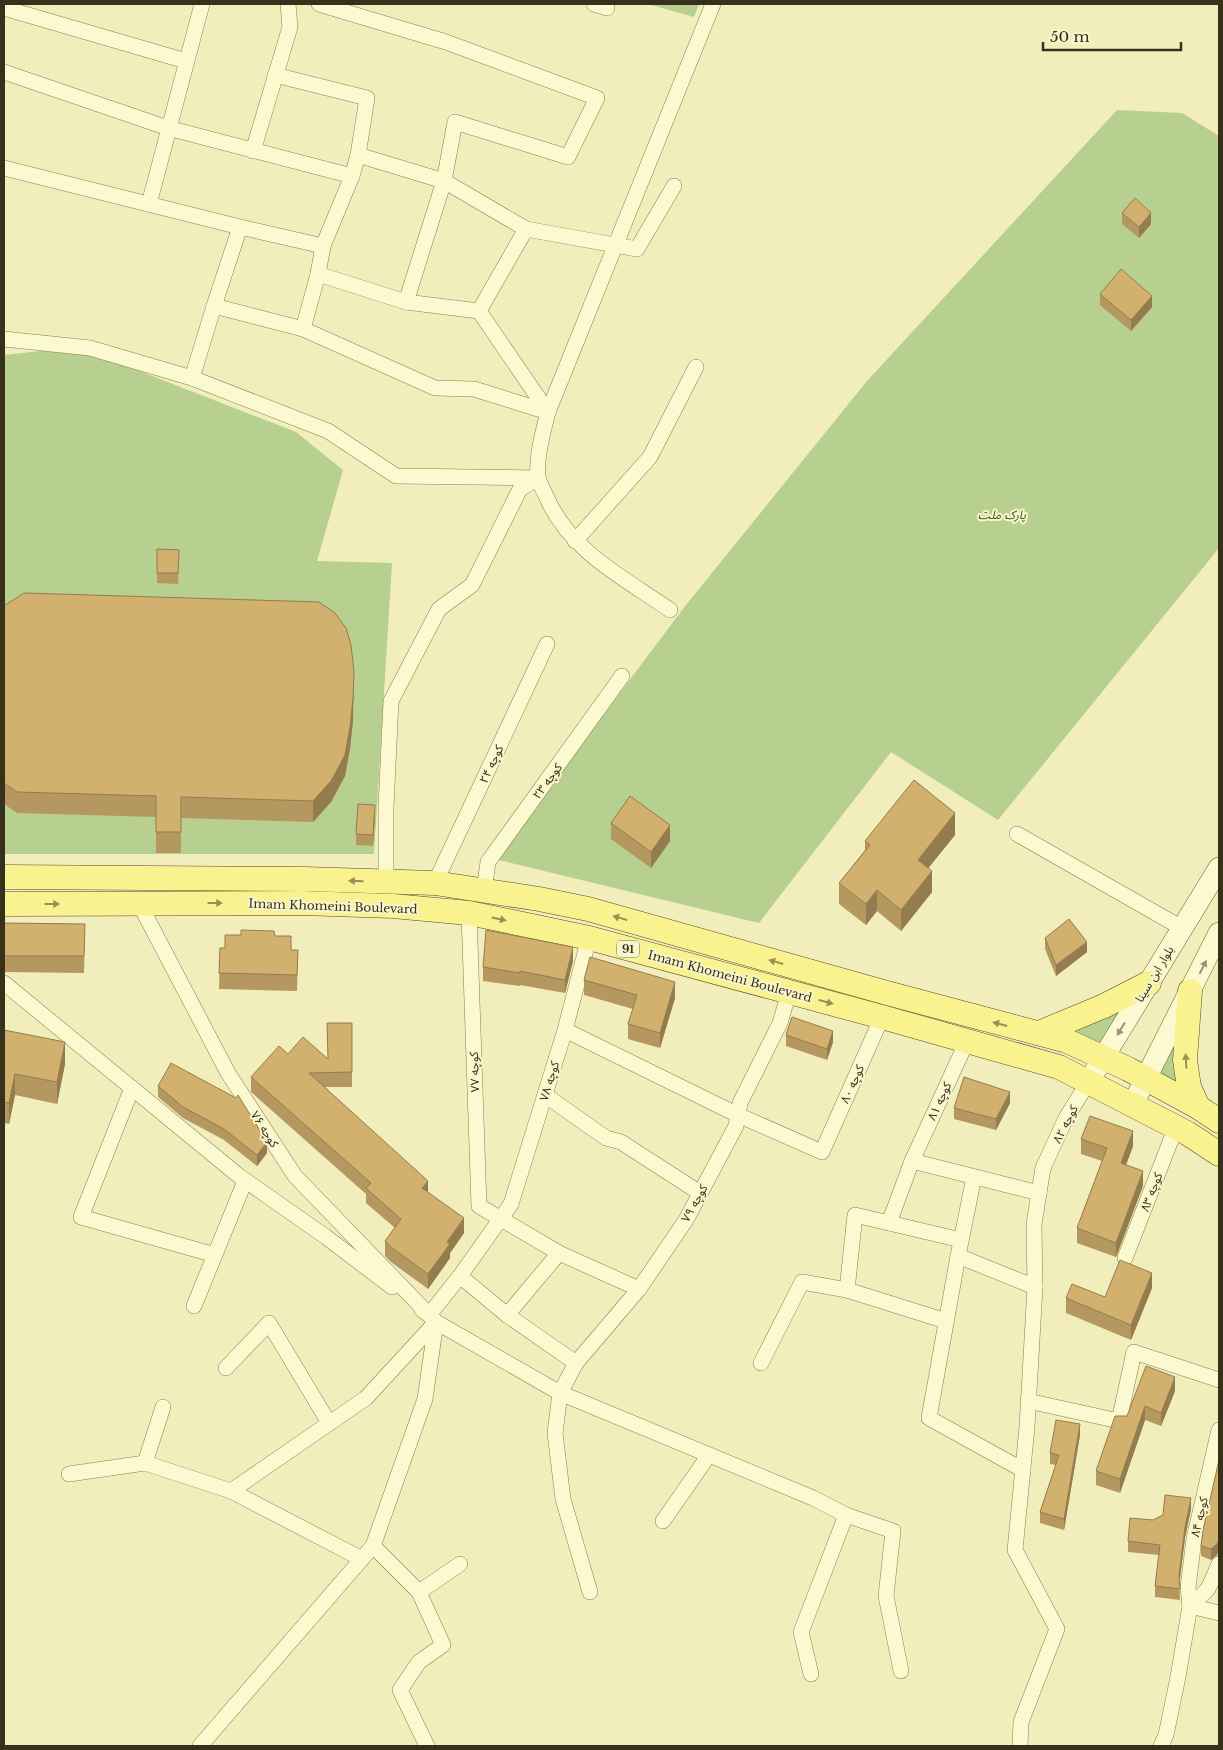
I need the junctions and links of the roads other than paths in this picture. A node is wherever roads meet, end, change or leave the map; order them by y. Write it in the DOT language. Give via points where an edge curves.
graph roads {
  1 [pos="202,4"];
  2 [pos="288,4"];
  3 [pos="319,4"];
  4 [pos="713,4"];
  5 [pos="4,8"];
  6 [pos="186,61"];
  7 [pos="4,72"];
  8 [pos="275,75"];
  9 [pos="168,128"];
  10 [pos="253,151"];
  11 [pos="358,155"];
  12 [pos="4,168"];
  13 [pos="352,176"];
  14 [pos="444,181"];
  15 [pos="674,186"];
  16 [pos="149,204"];
  17 [pos="240,227"];
  18 [pos="526,229"];
  19 [pos="323,246"];
  20 [pos="615,246"];
  21 [pos="318,274"];
  22 [pos="406,302"];
  23 [pos="214,306"];
  24 [pos="480,310"];
  25 [pos="303,329"];
  26 [pos="4,340"];
  27 [pos="696,367"];
  28 [pos="192,378"];
  29 [pos="548,412"];
  30 [pos="538,478"];
  31 [pos="575,541"];
  32 [pos="670,610"];
  33 [pos="548,644"];
  34 [pos="622,676"];
  35 [pos="1016,834"];
  36 [pos="1219,868"];
  37 [pos="4,877"];
  38 [pos="386,882"];
  39 [pos="435,883"];
  40 [pos="484,891"];
  41 [pos="139,903"];
  42 [pos="4,904"];
  43 [pos="469,913"];
  44 [pos="1182,928"];
  45 [pos="589,938"];
  46 [pos="1218,938"];
  47 [pos="4,982"];
  48 [pos="1148,983"];
  49 [pos="1190,991"];
  50 [pos="789,992"];
  51 [pos="882,1017"];
  52 [pos="565,1030"];
  53 [pos="1039,1032"];
  54 [pos="967,1041"];
  55 [pos="1103,1057"];
  56 [pos="1145,1078"];
  57 [pos="1089,1081"];
  58 [pos="132,1088"];
  59 [pos="545,1095"];
  60 [pos="1132,1104"];
  61 [pos="1198,1107"];
  62 [pos="738,1115"];
  63 [pos="1219,1121"];
  64 [pos="1176,1127"];
  65 [pos="1219,1154"];
  66 [pos="912,1161"];
  67 [pos="974,1176"];
  68 [pos="245,1181"];
  69 [pos="700,1193"];
  70 [pos="1039,1193"];
  71 [pos="501,1220"];
  72 [pos="889,1223"];
  73 [pos="961,1240"];
  74 [pos="559,1253"];
  75 [pos="215,1255"];
  76 [pos="958,1256"];
  77 [pos="1126,1258"];
  78 [pos="460,1276"];
  79 [pos="1035,1287"];
  80 [pos="639,1289"];
  81 [pos="847,1290"];
  82 [pos="194,1306"];
  83 [pos="507,1315"];
  84 [pos="433,1318"];
  85 [pos="946,1321"];
  86 [pos="576,1363"];
  87 [pos="761,1363"];
  88 [pos="226,1368"];
  89 [pos="1219,1380"];
  90 [pos="560,1393"];
  91 [pos="1028,1401"];
  92 [pos="163,1407"];
  93 [pos="329,1423"];
  94 [pos="1219,1430"];
  95 [pos="709,1455"];
  96 [pos="145,1463"];
  97 [pos="1023,1470"];
  98 [pos="69,1474"];
  99 [pos="231,1491"];
  100 [pos="846,1514"];
  101 [pos="663,1521"];
  102 [pos="373,1546"];
  103 [pos="362,1560"];
  104 [pos="460,1564"];
  105 [pos="1219,1564"];
  106 [pos="419,1592"];
  107 [pos="590,1592"];
  108 [pos="1190,1606"];
  109 [pos="1219,1613"];
  110 [pos="901,1671"];
  111 [pos="811,1674"];
  112 [pos="200,1746"];
  113 [pos="427,1746"];
  114 [pos="1020,1746"];
  115 [pos="1161,1746"];
  1 -- 6 [label="street"];
  2 -- 8 [label="street" via="290,27"];
  3 -- 14 [label="street" via="446,42 596,98 568,158 455,122"];
  4 -- 20 [label="street"];
  5 -- 6 [label="street"];
  6 -- 9 [label="street"];
  7 -- 9 [label="street"];
  8 -- 10 [label="street"];
  8 -- 11 [label="street" via="366,98"];
  9 -- 10 [label="street"];
  9 -- 16 [label="street"];
  10 -- 13 [label="street"];
  11 -- 13 [label="street"];
  11 -- 14 [label="street"];
  12 -- 16 [label="street"];
  13 -- 19 [label="street"];
  14 -- 18 [label="street"];
  14 -- 22 [label="street"];
  15 -- 20 [label="street" via="637,249"];
  16 -- 17 [label="street"];
  17 -- 19 [label="street"];
  17 -- 23 [label="street"];
  18 -- 20 [label="street"];
  18 -- 24 [label="street"];
  19 -- 21 [label="street"];
  20 -- 29 [label="street"];
  21 -- 22 [label="street"];
  21 -- 25 [label="street"];
  22 -- 24 [label="street"];
  23 -- 25 [label="street"];
  23 -- 28 [label="street"];
  24 -- 29 [label="street"];
  25 -- 29 [label="street" via="435,388 474,389"];
  26 -- 28 [label="street" via="90,348"];
  27 -- 31 [label="street" via="650,457"];
  28 -- 30 [label="street" via="328,431 396,476"];
  29 -- 30 [label="street" via="540,443"];
  30 -- 31 [label="street" via="559,522"];
  30 -- 38 [label="street" via="520,489 472,585 439,609 391,701"];
  31 -- 32 [label="street"];
  33 -- 39 [label="street, کوچه ۲۴"];
  34 -- 40 [label="street, کوچه ۲۳" via="488,862"];
  35 -- 44 [label="street"];
  36 -- 44 [label="main road, بلوار ابن سینا"];
  38 -- 37 [label="main road, Imam Khomeini Boulevard / 91, one-way"];
  38 -- 39 [label="main road, Imam Khomeini Boulevard / 91"];
  39 -- 40 [label="main road, Imam Khomeini Boulevard / 91"];
  53 -- 40 [label="main road, Imam Khomeini Boulevard / 91, one-way" via="897,996 588,909"];
  42 -- 41 [label="main road, Imam Khomeini Boulevard / 91, one-way"];
  41 -- 43 [label="main road, Imam Khomeini Boulevard / 91, one-way" via="301,903"];
  41 -- 84 [label="street, کوچه ۷۶" via="228,1073 295,1176"];
  43 -- 45 [label="main road, Imam Khomeini Boulevard / 91, one-way"];
  43 -- 71 [label="street, کوچه ۷۷" via="479,1206"];
  44 -- 48 [label="main road, بلوار ابن سینا"];
  45 -- 50 [label="main road, Imam Khomeini Boulevard / 91"];
  45 -- 52 [label="street, کوچه ۷۸"];
  49 -- 46 [label="main road, one-way"];
  47 -- 58 [label="street"];
  48 -- 53 [label="main road" via="1104,1006"];
  48 -- 55 [label="main road, بلوار ابن سینا, one-way"];
  49 -- 56 [label="main road"];
  61 -- 49 [label="main road, one-way" via="1185,1060"];
  50 -- 51 [label="main road, Imam Khomeini Boulevard / 91, one-way"];
  50 -- 62 [label="street, کوچه ۷۹" via="780,1023 740,1103"];
  51 -- 54 [label="main road, Imam Khomeini Boulevard / 91"];
  51 -- 62 [label="street, کوچه ۸۰" via="822,1152"];
  52 -- 59 [label="street, کوچه ۷۸"];
  52 -- 62 [label="street"];
  53 -- 55 [label="main road, Imam Khomeini Boulevard / 91"];
  54 -- 57 [label="main road, Imam Khomeini Boulevard / 91" via="1059,1066"];
  54 -- 66 [label="street, کوچه ۸۱"];
  55 -- 56 [label="main road, Imam Khomeini Boulevard / 91"];
  55 -- 57 [label="main road, بلوار ابن سینا"];
  56 -- 60 [label="main road"];
  56 -- 61 [label="main road, Imam Khomeini Boulevard / 91"];
  57 -- 60 [label="main road, Imam Khomeini Boulevard / 91"];
  57 -- 70 [label="street, کوچه ۸۲" via="1066,1118 1043,1168"];
  58 -- 68 [label="street"];
  58 -- 75 [label="street" via="81,1216"];
  59 -- 69 [label="street" via="606,1138 621,1142"];
  59 -- 71 [label="street, کوچه ۷۸" via="511,1204"];
  60 -- 64 [label="main road, Imam Khomeini Boulevard / 91"];
  61 -- 63 [label="main road, Imam Khomeini Boulevard / 91"];
  62 -- 69 [label="street, کوچه ۷۹" via="736,1126"];
  64 -- 65 [label="main road, Imam Khomeini Boulevard / 91"];
  64 -- 77 [label="street, کوچه ۸۳"];
  66 -- 67 [label="street"];
  66 -- 72 [label="street, کوچه ۸۱"];
  67 -- 70 [label="street"];
  67 -- 73 [label="street"];
  68 -- 75 [label="street"];
  68 -- 84 [label="street"];
  69 -- 80 [label="street, کوچه ۷۹" via="686,1220"];
  70 -- 79 [label="street, کوچه ۸۲" via="1034,1224"];
  71 -- 74 [label="street"];
  71 -- 78 [label="street, کوچه ۷۸"];
  72 -- 73 [label="street"];
  72 -- 81 [label="street" via="855,1215"];
  73 -- 76 [label="street"];
  74 -- 80 [label="street"];
  74 -- 83 [label="street"];
  75 -- 82 [label="street"];
  76 -- 79 [label="street"];
  76 -- 85 [label="street"];
  78 -- 83 [label="street"];
  78 -- 84 [label="street, کوچه ۷۸"];
  79 -- 91 [label="street, کوچه ۸۲"];
  80 -- 86 [label="street, کوچه ۷۹"];
  81 -- 85 [label="street"];
  81 -- 87 [label="street" via="802,1282"];
  83 -- 86 [label="street"];
  84 -- 90 [label="street"];
  84 -- 93 [label="street, کوچه ۷۸" via="366,1398"];
  84 -- 102 [label="street" via="425,1398"];
  85 -- 97 [label="street" via="929,1418"];
  86 -- 90 [label="street, کوچه ۷۹"];
  88 -- 93 [label="street" via="269,1323"];
  89 -- 91 [label="street" via="1134,1352 1119,1421"];
  90 -- 95 [label="street"];
  90 -- 107 [label="street" via="555,1433 562,1499"];
  91 -- 97 [label="street, کوچه ۸۲"];
  92 -- 96 [label="street"];
  93 -- 99 [label="street, کوچه ۷۸"];
  94 -- 108 [label="street, کوچه ۸۴" via="1194,1539 1188,1588"];
  95 -- 100 [label="street"];
  95 -- 101 [label="street"];
  96 -- 98 [label="street"];
  96 -- 99 [label="street"];
  97 -- 114 [label="street, کوچه ۸۲" via="1015,1550 1057,1629 1021,1722"];
  99 -- 103 [label="street"];
  100 -- 110 [label="street" via="893,1531 886,1596"];
  100 -- 111 [label="street" via="801,1632"];
  102 -- 103 [label="street"];
  102 -- 106 [label="street"];
  103 -- 112 [label="street"];
  104 -- 106 [label="street"];
  105 -- 108 [label="street" via="1208,1589"];
  106 -- 113 [label="street" via="443,1645 419,1662 400,1690"];
  108 -- 109 [label="street"];
  108 -- 115 [label="street, کوچه ۸۴" via="1166,1735"];
}
